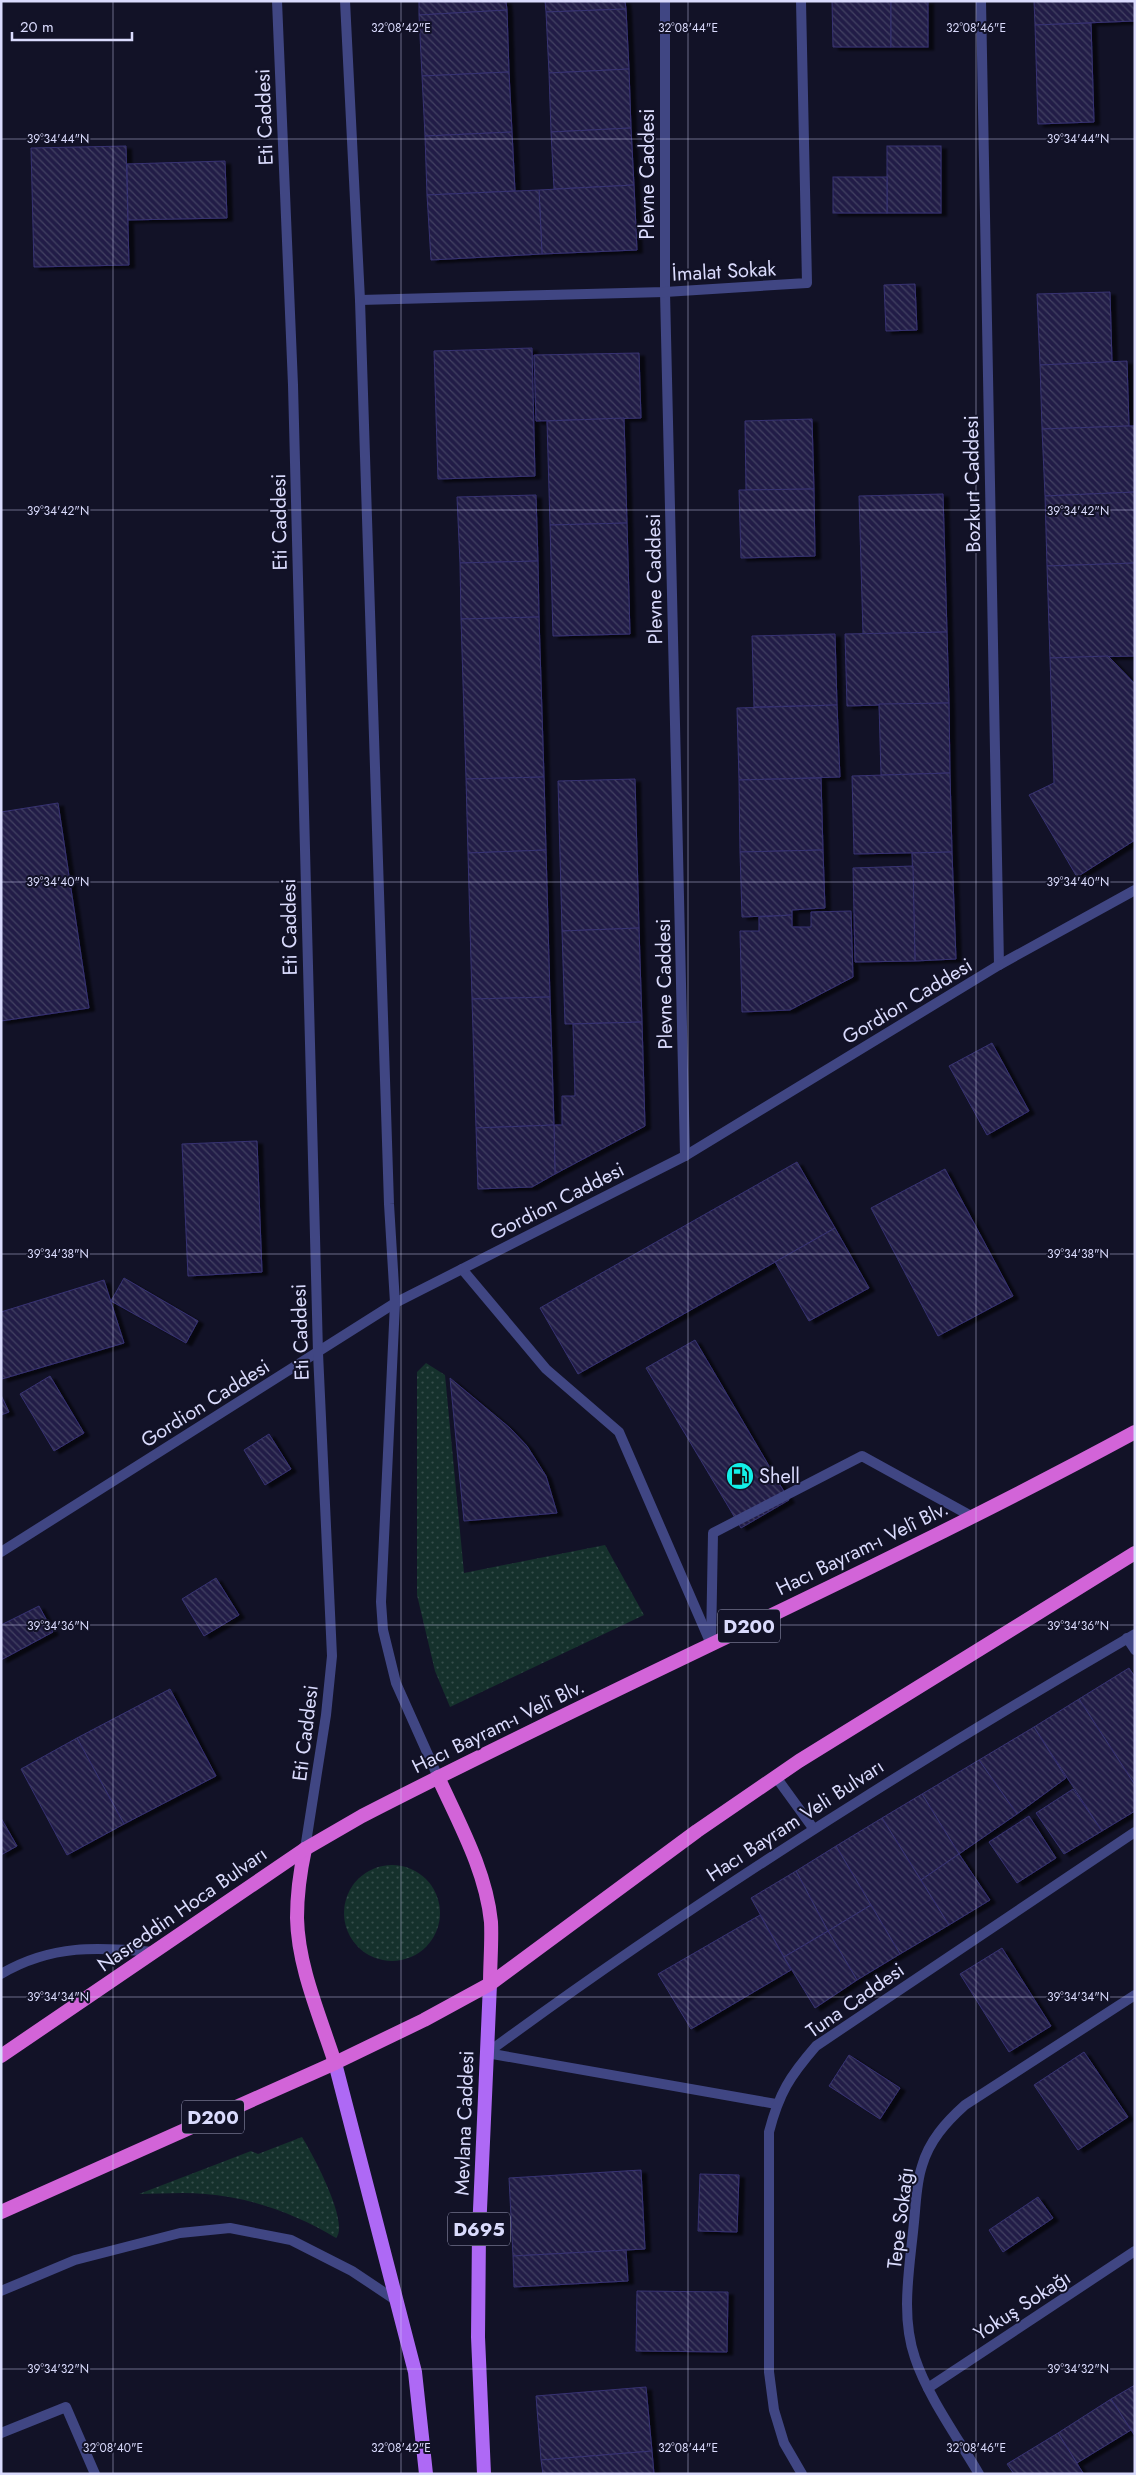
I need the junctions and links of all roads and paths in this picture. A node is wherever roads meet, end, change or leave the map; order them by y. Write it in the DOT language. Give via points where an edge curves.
graph roads {
  1 [pos="277,1"];
  2 [pos="345,1"];
  3 [pos="665,1"];
  4 [pos="801,1"];
  5 [pos="981,1"];
  6 [pos="665,292"];
  7 [pos="360,300"];
  8 [pos="1135,890"];
  9 [pos="999,965"];
  10 [pos="685,1156"];
  11 [pos="462,1269"];
  12 [pos="395,1303"];
  13 [pos="318,1353"];
  14 [pos="1135,1432"];
  15 [pos="970,1516"];
  16 [pos="1,1552"];
  17 [pos="1135,1553"];
  18 [pos="1131,1636"];
  19 [pos="711,1644"];
  20 [pos="1135,1650"];
  21 [pos="438,1777"];
  22 [pos="776,1777"];
  23 [pos="362,1816"];
  24 [pos="813,1828"];
  25 [pos="1135,1832"];
  26 [pos="305,1849"];
  27 [pos="156,1952"];
  28 [pos="1,1974"];
  29 [pos="490,1984"];
  30 [pos="1135,1995"];
  31 [pos="487,2053"];
  32 [pos="1,2056"];
  33 [pos="335,2062"];
  34 [pos="776,2104"];
  35 [pos="1,2212"];
  36 [pos="1135,2251"];
  37 [pos="1,2291"];
  38 [pos="398,2301"];
  39 [pos="928,2388"];
  40 [pos="1,2432"];
  41 [pos="95,2474"];
  42 [pos="426,2474"];
  43 [pos="484,2474"];
  44 [pos="802,2474"];
  45 [pos="979,2474"];
  1 -- 13 [label="street, Eti Caddesi" via="293,385"];
  2 -- 7 [label="street"];
  3 -- 6 [label="street, Plevne Caddesi"];
  4 -- 6 [label="street, İmalat Sokak" via="808,283"];
  5 -- 9 [label="street, Bozkurt Caddesi"];
  6 -- 7 [label="street, İmalat Sokak"];
  6 -- 10 [label="street, Plevne Caddesi"];
  7 -- 12 [label="street" via="389,1204"];
  8 -- 9 [label="street, Gordion Caddesi"];
  9 -- 10 [label="street, Gordion Caddesi"];
  10 -- 11 [label="street, Gordion Caddesi"];
  11 -- 12 [label="street, Gordion Caddesi"];
  11 -- 19 [label="street" via="546,1369 618,1432"];
  12 -- 13 [label="street, Gordion Caddesi"];
  12 -- 21 [label="street" via="381,1602 383,1630 396,1682"];
  13 -- 16 [label="street, Gordion Caddesi"];
  13 -- 26 [label="street, Eti Caddesi" via="332,1656"];
  14 -- 15 [label="highway, Hacı Bayram-ı Velî Blv. / D200"];
  15 -- 19 [label="highway, Hacı Bayram-ı Velî Blv. / D200"];
  15 -- 19 [label="street" via="862,1456 713,1533"];
  17 -- 22 [label="highway, D200" via="909,1691"];
  18 -- 20 [label="street"];
  18 -- 24 [label="street, Hacı Bayram Veli Bulvarı" via="907,1768"];
  19 -- 21 [label="highway, Hacı Bayram-ı Velî Blv. / D200"];
  21 -- 23 [label="highway, Hacı Bayram-ı Velî Blv. / D200"];
  21 -- 29 [label="highway" via="483,1886 491,1921"];
  22 -- 24 [label="street"];
  22 -- 29 [label="highway, D200" via="697,1831"];
  23 -- 26 [label="highway, Nasreddin Hoca Bulvarı / D200"];
  24 -- 31 [label="street, Hacı Bayram Veli Bulvarı" via="644,1939"];
  25 -- 34 [label="street, Tuna Caddesi" via="816,2046 792,2072"];
  26 -- 27 [label="highway, Nasreddin Hoca Bulvarı / D200"];
  26 -- 33 [label="highway" via="298,1880 297,1919 305,1972"];
  27 -- 28 [label="street" via="101,1948 55,1952"];
  27 -- 32 [label="highway, Nasreddin Hoca Bulvarı / D200"];
  29 -- 31 [label="main road, Mevlana Caddesi / D695"];
  29 -- 33 [label="highway, D200"];
  30 -- 39 [label="street, Tepe Sokağı" via="965,2105 947,2121 934,2139 922,2166 918,2188 908,2303 908,2329 915,2358"];
  31 -- 34 [label="street"];
  31 -- 43 [label="main road, Mevlana Caddesi / D695" via="478,2337"];
  33 -- 35 [label="highway, D200"];
  33 -- 38 [label="main road"];
  34 -- 44 [label="street, Tuna Caddesi" via="769,2132 769,2372 774,2410 784,2443"];
  36 -- 39 [label="street, Yokuş Sokağı"];
  37 -- 38 [label="street" via="75,2260 180,2233 230,2228 291,2240 352,2271"];
  38 -- 42 [label="main road" via="415,2372"];
  39 -- 45 [label="street, Tepe Sokağı"];
  40 -- 41 [label="street" via="66,2407"];
}
